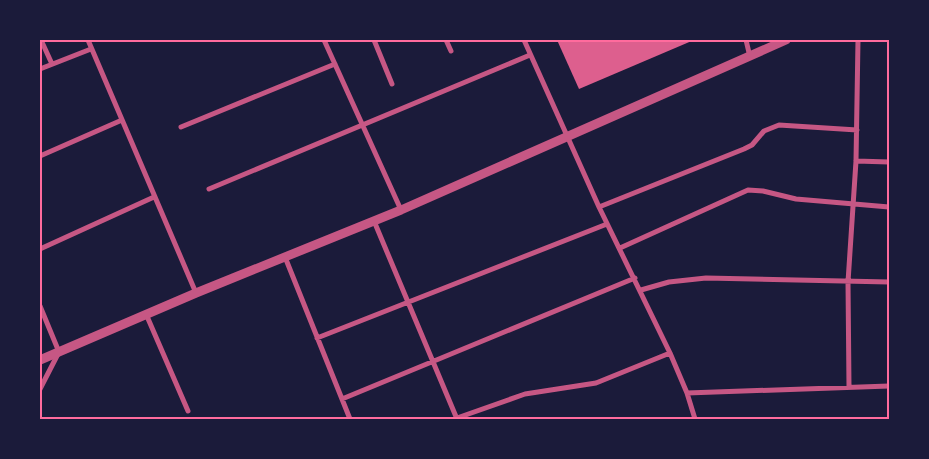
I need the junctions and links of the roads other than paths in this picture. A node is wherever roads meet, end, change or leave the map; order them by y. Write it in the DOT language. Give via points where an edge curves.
graph roads {
  1 [pos="41,40"];
  2 [pos="88,40"];
  3 [pos="324,40"];
  4 [pos="374,40"];
  5 [pos="446,40"];
  6 [pos="524,40"];
  7 [pos="746,40"];
  8 [pos="786,40"];
  9 [pos="858,40"];
  10 [pos="91,49"];
  11 [pos="451,51"];
  12 [pos="530,55"];
  13 [pos="750,57"];
  14 [pos="52,64"];
  15 [pos="335,64"];
  16 [pos="40,69"];
  17 [pos="392,84"];
  18 [pos="122,120"];
  19 [pos="363,124"];
  20 [pos="181,127"];
  21 [pos="857,130"];
  22 [pos="568,136"];
  23 [pos="40,156"];
  24 [pos="856,161"];
  25 [pos="889,162"];
  26 [pos="209,189"];
  27 [pos="154,196"];
  28 [pos="852,204"];
  29 [pos="599,207"];
  30 [pos="889,207"];
  31 [pos="401,210"];
  32 [pos="374,221"];
  33 [pos="608,224"];
  34 [pos="40,248"];
  35 [pos="620,248"];
  36 [pos="284,257"];
  37 [pos="635,278"];
  38 [pos="848,282"];
  39 [pos="889,282"];
  40 [pos="641,290"];
  41 [pos="196,293"];
  42 [pos="409,302"];
  43 [pos="40,306"];
  44 [pos="146,314"];
  45 [pos="317,338"];
  46 [pos="58,352"];
  47 [pos="670,353"];
  48 [pos="40,360"];
  49 [pos="432,362"];
  50 [pos="889,386"];
  51 [pos="849,387"];
  52 [pos="40,389"];
  53 [pos="687,393"];
  54 [pos="342,399"];
  55 [pos="188,411"];
  56 [pos="350,419"];
  57 [pos="457,419"];
  58 [pos="695,419"];
  1 -- 14 [label="street"];
  2 -- 10 [label="street"];
  3 -- 15 [label="street"];
  4 -- 17 [label="street"];
  5 -- 11 [label="street"];
  6 -- 12 [label="street"];
  7 -- 13 [label="street"];
  8 -- 13 [label="street"];
  9 -- 21 [label="street"];
  10 -- 14 [label="street"];
  10 -- 18 [label="street"];
  12 -- 19 [label="street"];
  12 -- 22 [label="street"];
  13 -- 22 [label="street"];
  14 -- 16 [label="street"];
  15 -- 19 [label="street"];
  15 -- 20 [label="street"];
  18 -- 23 [label="street"];
  18 -- 27 [label="street"];
  19 -- 26 [label="street"];
  19 -- 31 [label="street"];
  21 -- 24 [label="street"];
  21 -- 29 [label="street" via="770,127 744,149"];
  22 -- 29 [label="street"];
  22 -- 31 [label="street"];
  24 -- 25 [label="street"];
  24 -- 28 [label="street"];
  27 -- 34 [label="street"];
  27 -- 41 [label="street"];
  28 -- 30 [label="street"];
  28 -- 35 [label="street" via="796,199 748,190"];
  28 -- 38 [label="street"];
  29 -- 33 [label="street"];
  31 -- 32 [label="street"];
  32 -- 36 [label="street"];
  32 -- 42 [label="street"];
  33 -- 35 [label="street"];
  33 -- 42 [label="street"];
  35 -- 37 [label="street"];
  36 -- 41 [label="street"];
  36 -- 45 [label="street"];
  37 -- 40 [label="street"];
  37 -- 49 [label="street"];
  38 -- 39 [label="street"];
  38 -- 40 [label="street" via="706,278 668,282"];
  38 -- 51 [label="street"];
  40 -- 47 [label="street"];
  41 -- 44 [label="street"];
  42 -- 45 [label="street"];
  42 -- 49 [label="street"];
  43 -- 46 [label="street"];
  44 -- 46 [label="street"];
  44 -- 55 [label="street"];
  45 -- 54 [label="street"];
  46 -- 48 [label="street"];
  46 -- 52 [label="street"];
  47 -- 53 [label="street"];
  47 -- 57 [label="street" via="596,383 524,394"];
  49 -- 54 [label="street"];
  49 -- 57 [label="street"];
  50 -- 51 [label="street"];
  51 -- 53 [label="street"];
  53 -- 58 [label="street"];
  54 -- 56 [label="street"];
}
